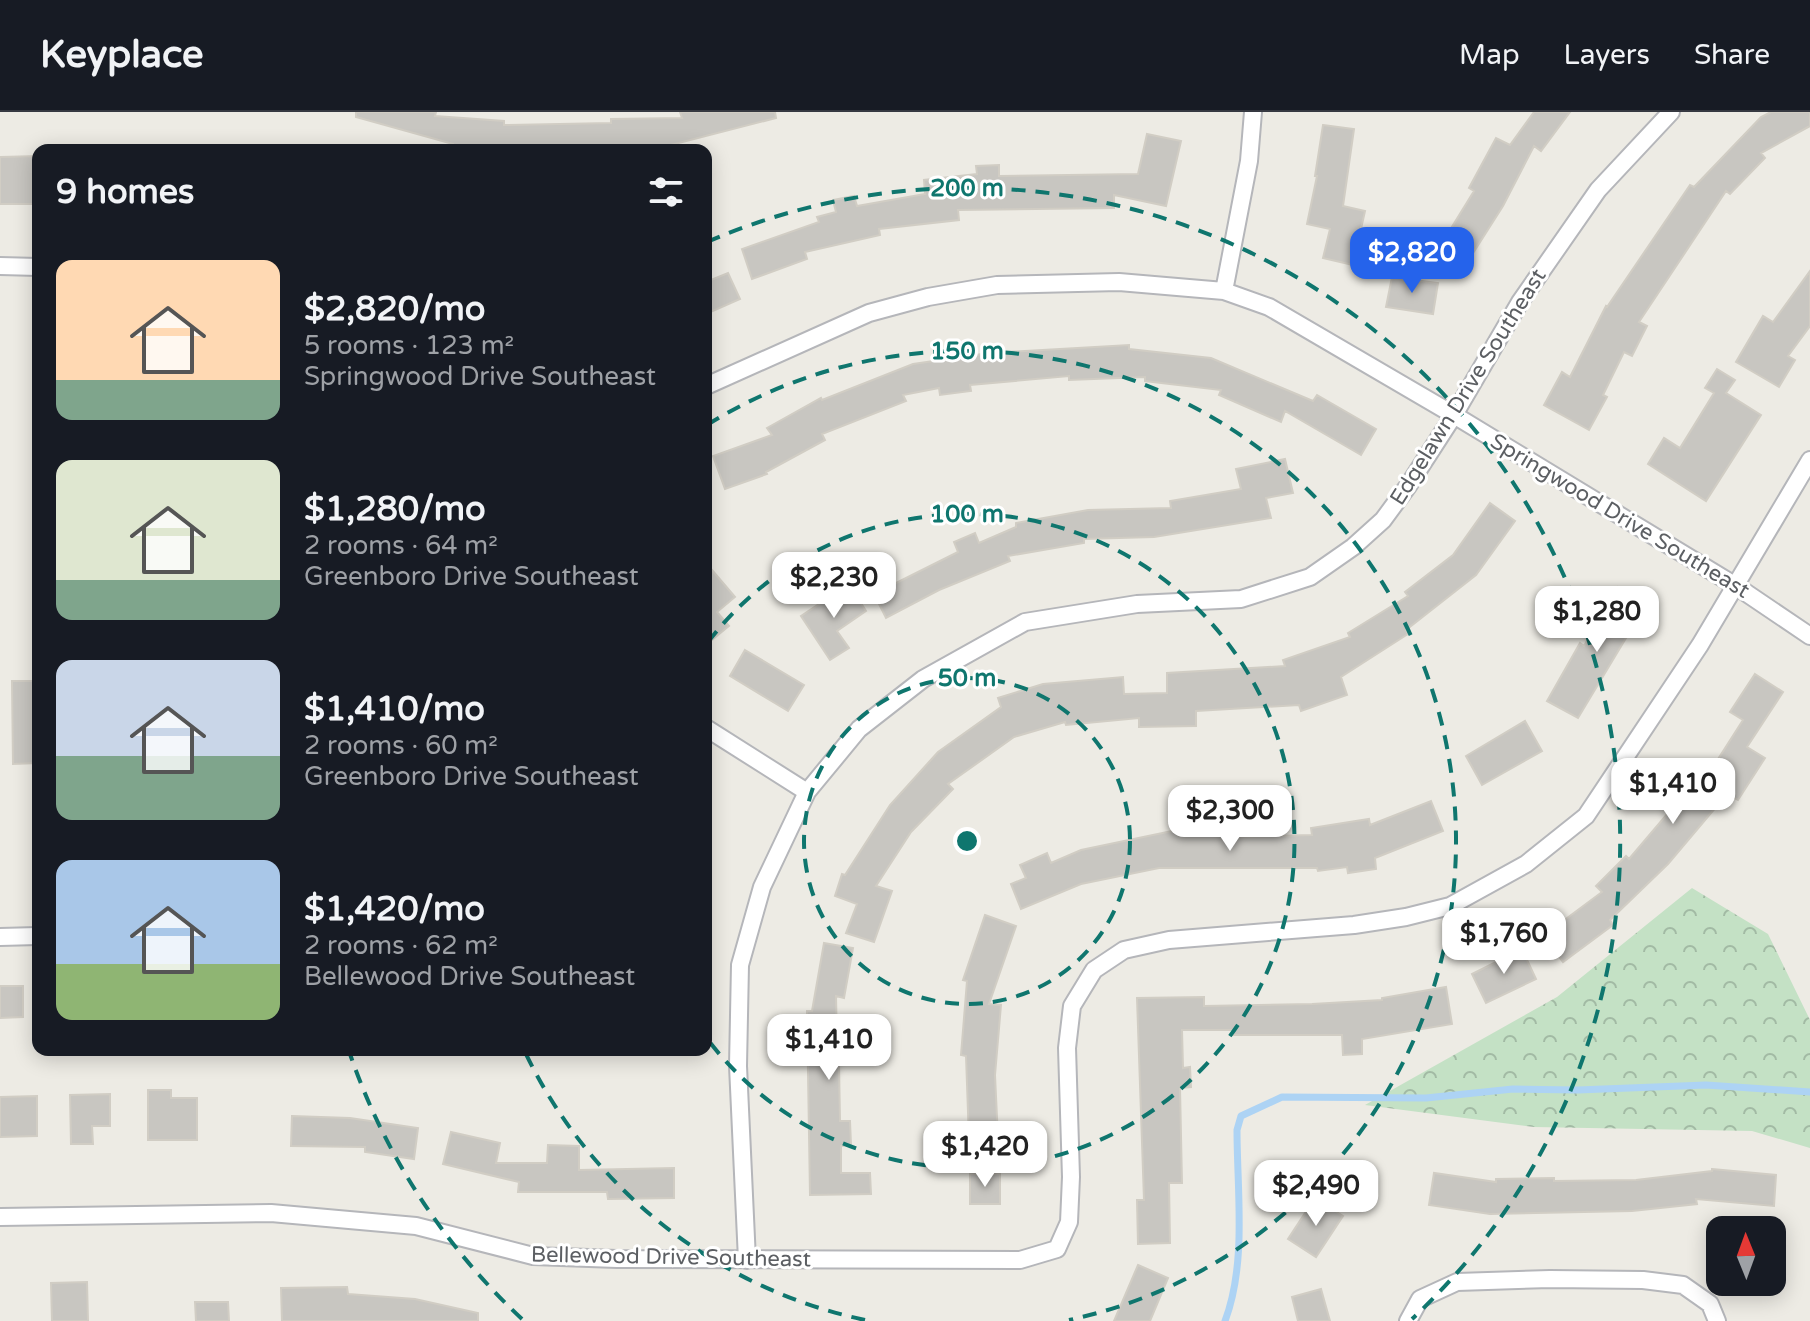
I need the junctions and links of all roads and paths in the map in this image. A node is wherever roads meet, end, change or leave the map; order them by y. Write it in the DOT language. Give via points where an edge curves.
graph roads {
  1 [pos="1253,112"];
  2 [pos="1671,112"];
  3 [pos="0,266"];
  4 [pos="32,267"];
  5 [pos="1224,291"];
  6 [pos="712,383"];
  7 [pos="1454,415"];
  8 [pos="1810,460"];
  9 [pos="1736,586"];
  10 [pos="1810,636"];
  11 [pos="712,732"];
  12 [pos="807,792"];
  13 [pos="32,936"];
  14 [pos="0,937"];
  15 [pos="0,1217"];
  16 [pos="747,1260"];
  17 [pos="1408,1321"];
  18 [pos="1717,1321"];
  1 -- 5 [label="street"];
  2 -- 7 [label="street, Edgelawn Drive Southeast" via="1598,190 1520,302"];
  3 -- 4 [label="street"];
  5 -- 6 [label="street, Springwood Drive Southeast" via="1119,282 997,285 928,297 869,313"];
  5 -- 7 [label="street, Springwood Drive Southeast" via="1269,307"];
  7 -- 9 [label="street, Springwood Drive Southeast"];
  7 -- 12 [label="street, Edgelawn Drive Southeast" via="1383,520 1310,577 1241,599 1137,604 1025,622 912,687 859,729"];
  8 -- 9 [label="street"];
  9 -- 10 [label="street, Springwood Drive Southeast"];
  9 -- 16 [label="street, Bellewood Drive Southeast" via="1586,816 1526,864 1450,906 1406,917 1169,940 1124,950 1094,970 1072,1006 1067,1048 1069,1222 1057,1249 1020,1260"];
  11 -- 12 [label="street"];
  12 -- 16 [label="street, Edgelawn Drive Southeast" via="762,887 740,965 738,1066"];
  13 -- 14 [label="street"];
  15 -- 16 [label="street, Bellewood Drive Southeast" via="271,1213 416,1226 533,1256"];
  17 -- 18 [label="street" via="1420,1299 1457,1282 1550,1279 1683,1285 1710,1304"];
}
